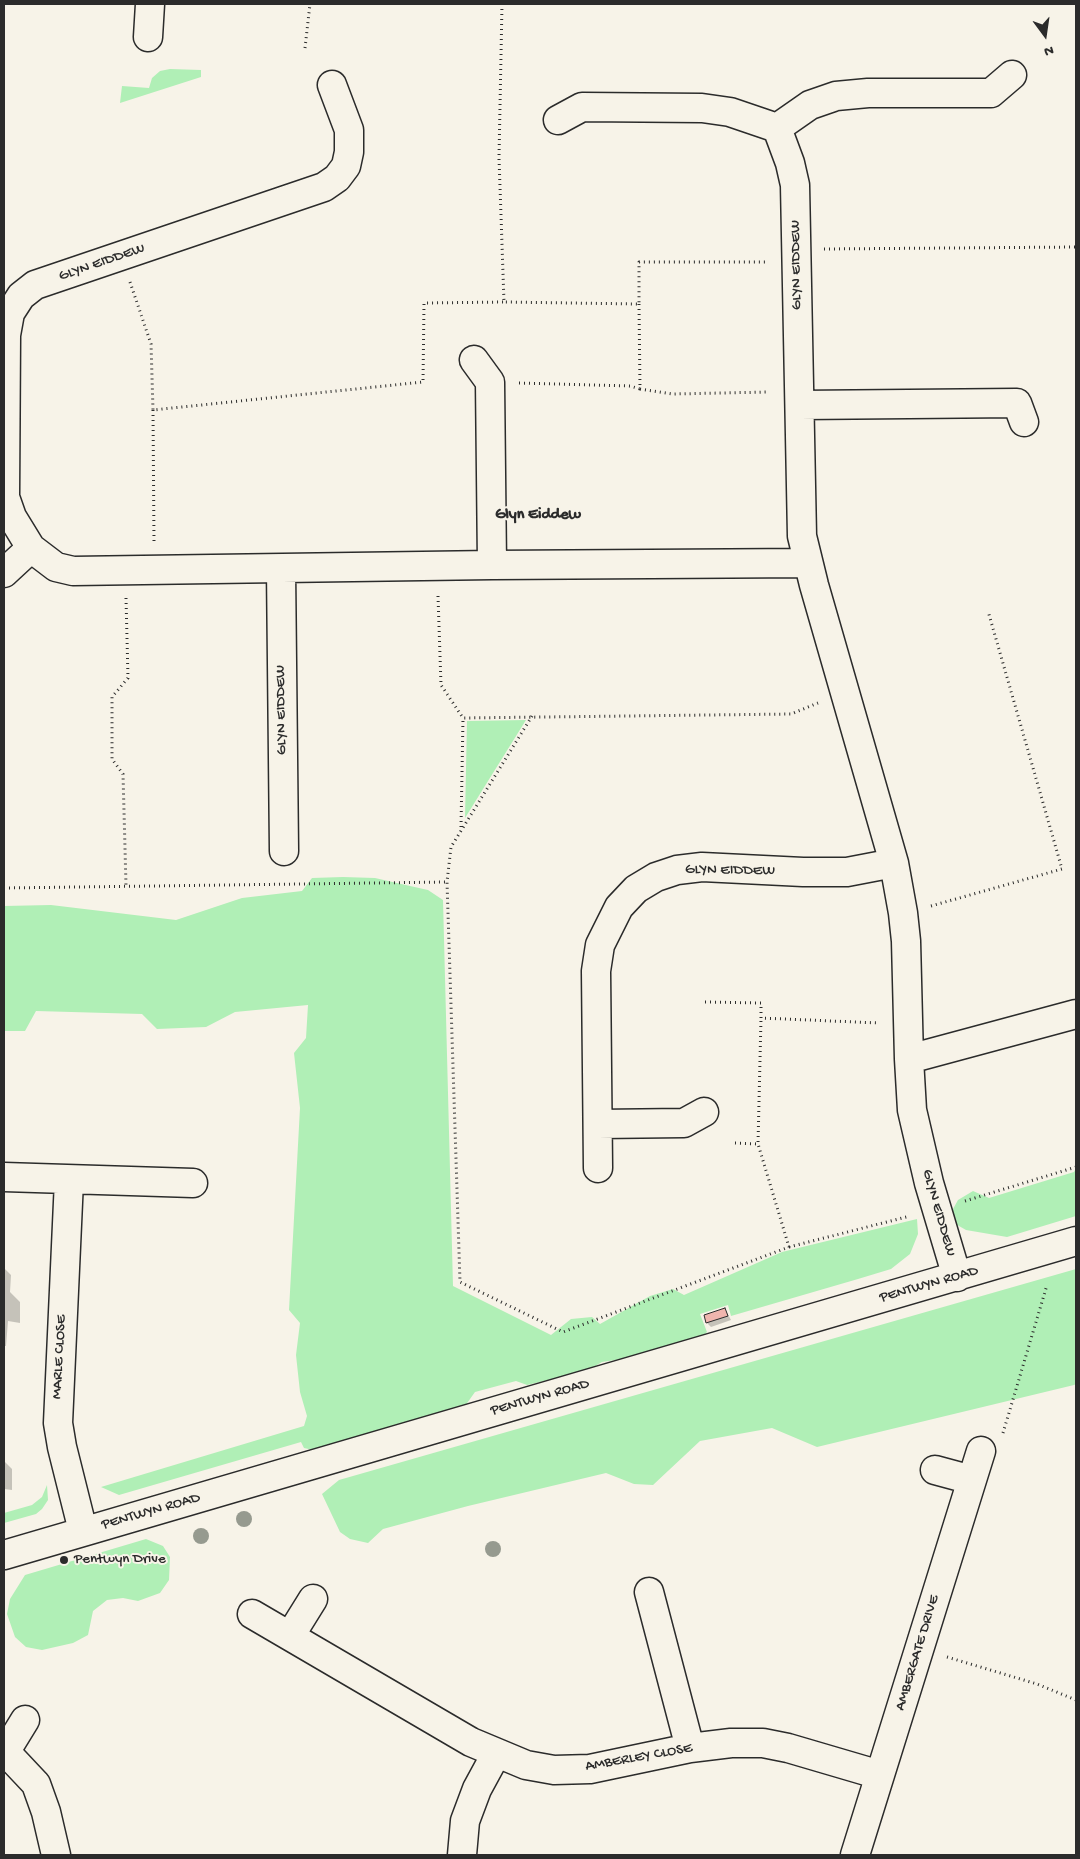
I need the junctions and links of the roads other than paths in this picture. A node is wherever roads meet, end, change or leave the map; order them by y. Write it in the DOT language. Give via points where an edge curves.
graph roads {
  1 [pos="150,4"];
  2 [pos="148,37"];
  3 [pos="1012,75"];
  4 [pos="332,85"];
  5 [pos="558,120"];
  6 [pos="777,128"];
  7 [pos="474,360"];
  8 [pos="800,398"];
  9 [pos="1024,422"];
  10 [pos="31,548"];
  11 [pos="808,563"];
  12 [pos="492,565"];
  13 [pos="281,569"];
  14 [pos="4,573"];
  15 [pos="284,852"];
  16 [pos="894,863"];
  17 [pos="1076,1014"];
  18 [pos="909,1059"];
  19 [pos="704,1112"];
  20 [pos="598,1124"];
  21 [pos="598,1168"];
  22 [pos="4,1178"];
  23 [pos="69,1180"];
  24 [pos="193,1183"];
  25 [pos="1076,1241"];
  26 [pos="957,1277"];
  27 [pos="982,1451"];
  28 [pos="936,1470"];
  29 [pos="972,1480"];
  30 [pos="83,1532"];
  31 [pos="4,1555"];
  32 [pos="649,1592"];
  33 [pos="313,1599"];
  34 [pos="252,1614"];
  35 [pos="290,1636"];
  36 [pos="25,1720"];
  37 [pos="690,1748"];
  38 [pos="5,1750"];
  39 [pos="496,1754"];
  40 [pos="880,1775"];
  41 [pos="56,1855"];
  42 [pos="462,1855"];
  43 [pos="855,1855"];
  1 -- 2 [label="street"];
  3 -- 6 [label="street" via="991,93 836,96 810,106"];
  4 -- 10 [label="street, GLYN EIDDEW" via="349,130 349,152 346,166 324,187 36,285 21,296 10,313 6,335 5,496 12,517"];
  5 -- 6 [label="street" via="582,106 702,108 730,112"];
  6 -- 8 [label="street, GLYN EIDDEW" via="795,185"];
  7 -- 12 [label="street" via="490,382"];
  8 -- 9 [label="street" via="1017,404"];
  8 -- 11 [label="street, GLYN EIDDEW" via="801,512"];
  10 -- 13 [label="street, GLYN EIDDEW" via="56,567 73,571"];
  10 -- 14 [label="street"];
  11 -- 12 [label="street, GLYN EIDDEW"];
  11 -- 16 [label="street, GLYN EIDDEW"];
  12 -- 13 [label="street, GLYN EIDDEW"];
  13 -- 15 [label="street, GLYN EIDDEW"];
  16 -- 18 [label="street, GLYN EIDDEW" via="904,913"];
  16 -- 20 [label="street, GLYN EIDDEW" via="838,872 677,870 636,889 619,907 600,946 596,971"];
  17 -- 18 [label="street"];
  18 -- 26 [label="street, GLYN EIDDEW" via="912,1110"];
  19 -- 20 [label="street" via="684,1123"];
  20 -- 21 [label="street, GLYN EIDDEW"];
  22 -- 23 [label="street"];
  23 -- 24 [label="street"];
  23 -- 30 [label="street, MARLE CLOSE" via="58,1423"];
  25 -- 26 [label="street, PENTWYN ROAD"];
  26 -- 30 [label="street, PENTWYN ROAD"];
  27 -- 29 [label="street, AMBERGATE DRIVE"];
  28 -- 29 [label="street"];
  29 -- 40 [label="street, AMBERGATE DRIVE"];
  30 -- 31 [label="street, PENTWYN ROAD"];
  32 -- 37 [label="street"];
  33 -- 35 [label="street"];
  34 -- 35 [label="street, AMBERLEY CLOSE"];
  35 -- 39 [label="street, AMBERLEY CLOSE"];
  36 -- 38 [label="street"];
  37 -- 39 [label="street, AMBERLEY CLOSE" via="590,1769 554,1770 526,1765"];
  37 -- 40 [label="street, AMBERLEY CLOSE" via="763,1743"];
  38 -- 41 [label="street" via="36,1784"];
  39 -- 42 [label="street" via="477,1789 465,1821"];
  40 -- 43 [label="street, AMBERGATE DRIVE"];
}
